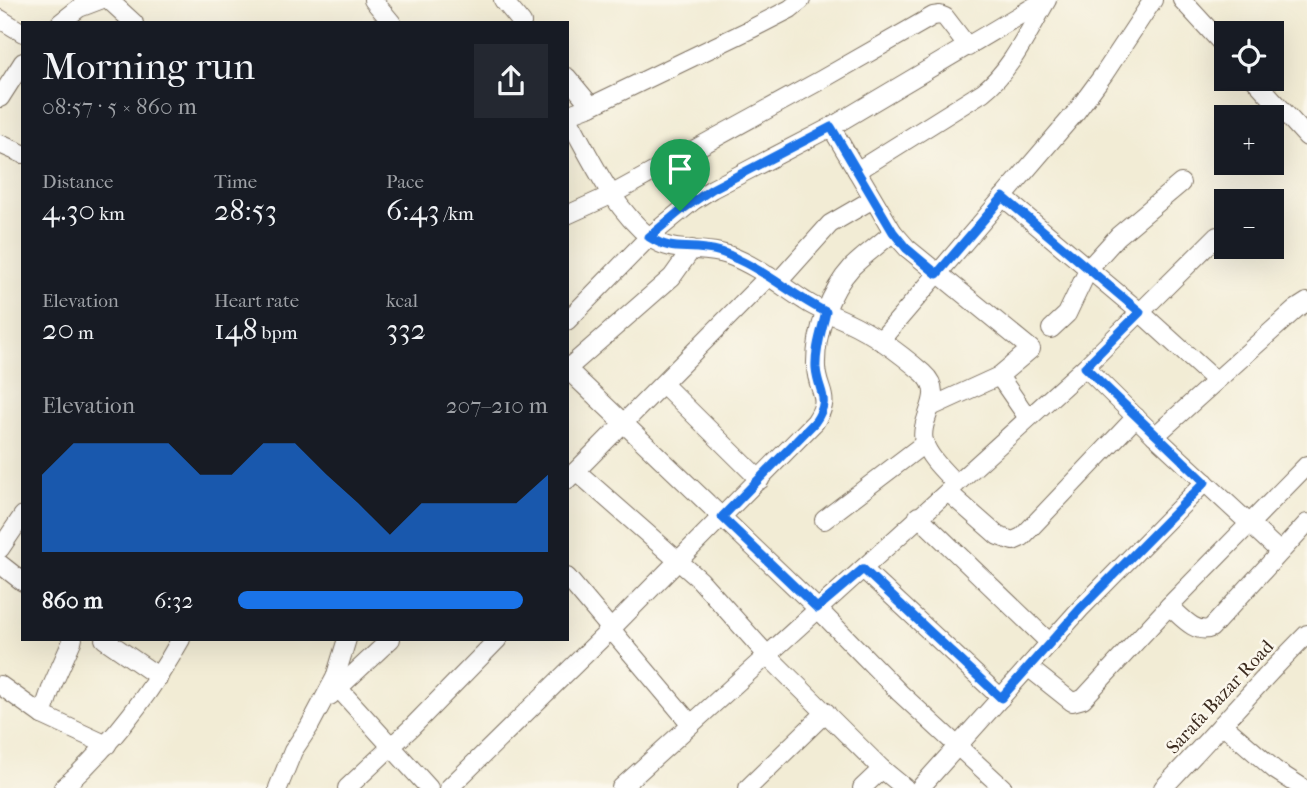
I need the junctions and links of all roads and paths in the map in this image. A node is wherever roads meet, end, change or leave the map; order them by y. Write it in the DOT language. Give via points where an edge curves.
graph roads {
  1 [pos="100,0"];
  2 [pos="109,0"];
  3 [pos="373,0"];
  4 [pos="503,0"];
  5 [pos="1046,0"];
  6 [pos="1153,0"];
  7 [pos="1182,0"];
  8 [pos="791,3"];
  9 [pos="0,19"];
  10 [pos="63,21"];
  11 [pos="132,21"];
  12 [pos="390,21"];
  13 [pos="520,21"];
  14 [pos="21,32"];
  15 [pos="1214,35"];
  16 [pos="968,47"];
  17 [pos="21,65"];
  18 [pos="569,80"];
  19 [pos="1265,91"];
  20 [pos="0,98"];
  21 [pos="590,106"];
  22 [pos="569,114"];
  23 [pos="569,119"];
  24 [pos="831,127"];
  25 [pos="1307,137"];
  26 [pos="0,144"];
  27 [pos="21,153"];
  28 [pos="857,171"];
  29 [pos="1181,183"];
  30 [pos="611,195"];
  31 [pos="1003,197"];
  32 [pos="873,199"];
  33 [pos="569,214"];
  34 [pos="893,232"];
  35 [pos="649,237"];
  36 [pos="1214,239"];
  37 [pos="692,249"];
  38 [pos="1089,268"];
  39 [pos="937,274"];
  40 [pos="773,279"];
  41 [pos="1307,302"];
  42 [pos="826,312"];
  43 [pos="1140,312"];
  44 [pos="569,319"];
  45 [pos="1051,329"];
  46 [pos="880,341"];
  47 [pos="569,367"];
  48 [pos="1085,367"];
  49 [pos="569,371"];
  50 [pos="999,376"];
  51 [pos="1216,381"];
  52 [pos="663,384"];
  53 [pos="931,407"];
  54 [pos="1136,417"];
  55 [pos="1028,418"];
  56 [pos="624,423"];
  57 [pos="1155,436"];
  58 [pos="925,443"];
  59 [pos="1307,465"];
  60 [pos="572,475"];
  61 [pos="760,480"];
  62 [pos="1205,482"];
  63 [pos="952,488"];
  64 [pos="918,516"];
  65 [pos="722,517"];
  66 [pos="21,518"];
  67 [pos="824,520"];
  68 [pos="1249,523"];
  69 [pos="1306,525"];
  70 [pos="0,549"];
  71 [pos="1280,552"];
  72 [pos="678,559"];
  73 [pos="0,564"];
  74 [pos="863,569"];
  75 [pos="569,579"];
  76 [pos="21,580"];
  77 [pos="1169,606"];
  78 [pos="817,608"];
  79 [pos="611,629"];
  80 [pos="1307,634"];
  81 [pos="73,641"];
  82 [pos="107,641"];
  83 [pos="180,641"];
  84 [pos="346,641"];
  85 [pos="389,641"];
  86 [pos="496,641"];
  87 [pos="1050,643"];
  88 [pos="768,656"];
  89 [pos="1028,667"];
  90 [pos="159,677"];
  91 [pos="0,685"];
  92 [pos="339,689"];
  93 [pos="1001,698"];
  94 [pos="323,703"];
  95 [pos="826,712"];
  96 [pos="42,715"];
  97 [pos="690,723"];
  98 [pos="1222,724"];
  99 [pos="107,745"];
  100 [pos="392,746"];
  101 [pos="958,746"];
  102 [pos="882,769"];
  103 [pos="1280,782"];
  104 [pos="63,788"];
  105 [pos="278,788"];
  106 [pos="347,788"];
  107 [pos="429,788"];
  108 [pos="449,788"];
  109 [pos="621,788"];
  110 [pos="748,788"];
  111 [pos="862,788"];
  112 [pos="905,788"];
  113 [pos="920,788"];
  114 [pos="1003,788"];
  115 [pos="1163,788"];
  116 [pos="1303,788"];
  1 -- 10 [label="street"];
  2 -- 11 [label="street"];
  3 -- 12 [label="street"];
  4 -- 13 [label="street"];
  5 -- 16 [label="street"];
  5 -- 28 [label="street" via="995,82"];
  6 -- 31 [label="street" via="1090,93"];
  7 -- 15 [label="street"];
  8 -- 21 [label="street"];
  9 -- 14 [label="street"];
  16 -- 24 [label="street"];
  16 -- 30 [label="street" via="945,17 933,16"];
  17 -- 20 [label="street"];
  18 -- 21 [label="street"];
  19 -- 25 [label="street"];
  21 -- 22 [label="street"];
  23 -- 30 [label="street"];
  24 -- 28 [label="street"];
  24 -- 35 [label="street" via="712,189"];
  26 -- 27 [label="street"];
  28 -- 32 [label="street"];
  29 -- 38 [label="street" via="1135,219"];
  30 -- 33 [label="street"];
  30 -- 35 [label="street"];
  31 -- 38 [label="street"];
  31 -- 39 [label="street"];
  32 -- 34 [label="street"];
  32 -- 40 [label="street" via="830,224"];
  34 -- 39 [label="street"];
  34 -- 42 [label="street" via="852,267"];
  35 -- 37 [label="street" via="660,244"];
  35 -- 44 [label="street"];
  36 -- 43 [label="street"];
  37 -- 40 [label="street" via="725,254"];
  37 -- 47 [label="street" via="672,278"];
  38 -- 43 [label="street"];
  38 -- 45 [label="street" via="1067,314"];
  39 -- 46 [label="street"];
  39 -- 50 [label="street" via="1031,349"];
  40 -- 42 [label="street"];
  40 -- 52 [label="street"];
  41 -- 51 [label="street"];
  42 -- 46 [label="street"];
  42 -- 61 [label="street" via="816,369 824,410"];
  43 -- 48 [label="street"];
  43 -- 51 [label="street"];
  46 -- 53 [label="street" via="925,374 935,394"];
  48 -- 54 [label="street"];
  48 -- 55 [label="street"];
  49 -- 56 [label="street"];
  50 -- 53 [label="street"];
  50 -- 55 [label="street"];
  51 -- 57 [label="street"];
  52 -- 56 [label="street"];
  52 -- 61 [label="street"];
  53 -- 58 [label="street"];
  54 -- 57 [label="street"];
  54 -- 63 [label="street" via="1022,537 1013,541 998,536"];
  55 -- 63 [label="street"];
  56 -- 60 [label="street"];
  56 -- 65 [label="street"];
  57 -- 62 [label="street"];
  58 -- 63 [label="street"];
  58 -- 67 [label="street"];
  59 -- 68 [label="street"];
  60 -- 72 [label="street"];
  61 -- 65 [label="street"];
  62 -- 68 [label="street"];
  62 -- 87 [label="street"];
  63 -- 64 [label="street"];
  64 -- 74 [label="street"];
  64 -- 87 [label="street"];
  65 -- 72 [label="street"];
  65 -- 78 [label="street"];
  66 -- 70 [label="street"];
  68 -- 71 [label="street"];
  68 -- 77 [label="street"];
  69 -- 71 [label="street"];
  71 -- 77 [label="street" via="1206,631 1198,630"];
  72 -- 79 [label="street"];
  72 -- 88 [label="street"];
  73 -- 76 [label="street"];
  74 -- 78 [label="street"];
  74 -- 93 [label="street"];
  75 -- 79 [label="street"];
  77 -- 89 [label="street" via="1078,702"];
  78 -- 88 [label="street"];
  78 -- 101 [label="street"];
  79 -- 97 [label="street"];
  79 -- 108 [label="street"];
  80 -- 98 [label="street, Sarafa Bazar Road"];
  81 -- 96 [label="street"];
  82 -- 90 [label="street"];
  83 -- 90 [label="street"];
  84 -- 94 [label="street"];
  85 -- 92 [label="street"];
  86 -- 100 [label="street"];
  87 -- 89 [label="street"];
  88 -- 95 [label="street"];
  88 -- 97 [label="street"];
  89 -- 93 [label="street"];
  90 -- 99 [label="street"];
  91 -- 96 [label="street"];
  92 -- 94 [label="street"];
  92 -- 100 [label="street"];
  93 -- 101 [label="street"];
  94 -- 105 [label="street" via="293,751"];
  95 -- 102 [label="street"];
  95 -- 110 [label="street"];
  96 -- 99 [label="street"];
  97 -- 109 [label="street"];
  98 -- 103 [label="street"];
  98 -- 115 [label="street, Sarafa Bazar Road"];
  99 -- 104 [label="street"];
  100 -- 106 [label="street"];
  100 -- 107 [label="street"];
  101 -- 113 [label="street"];
  101 -- 114 [label="street"];
  102 -- 111 [label="street"];
  102 -- 112 [label="street"];
  103 -- 116 [label="street"];
}
